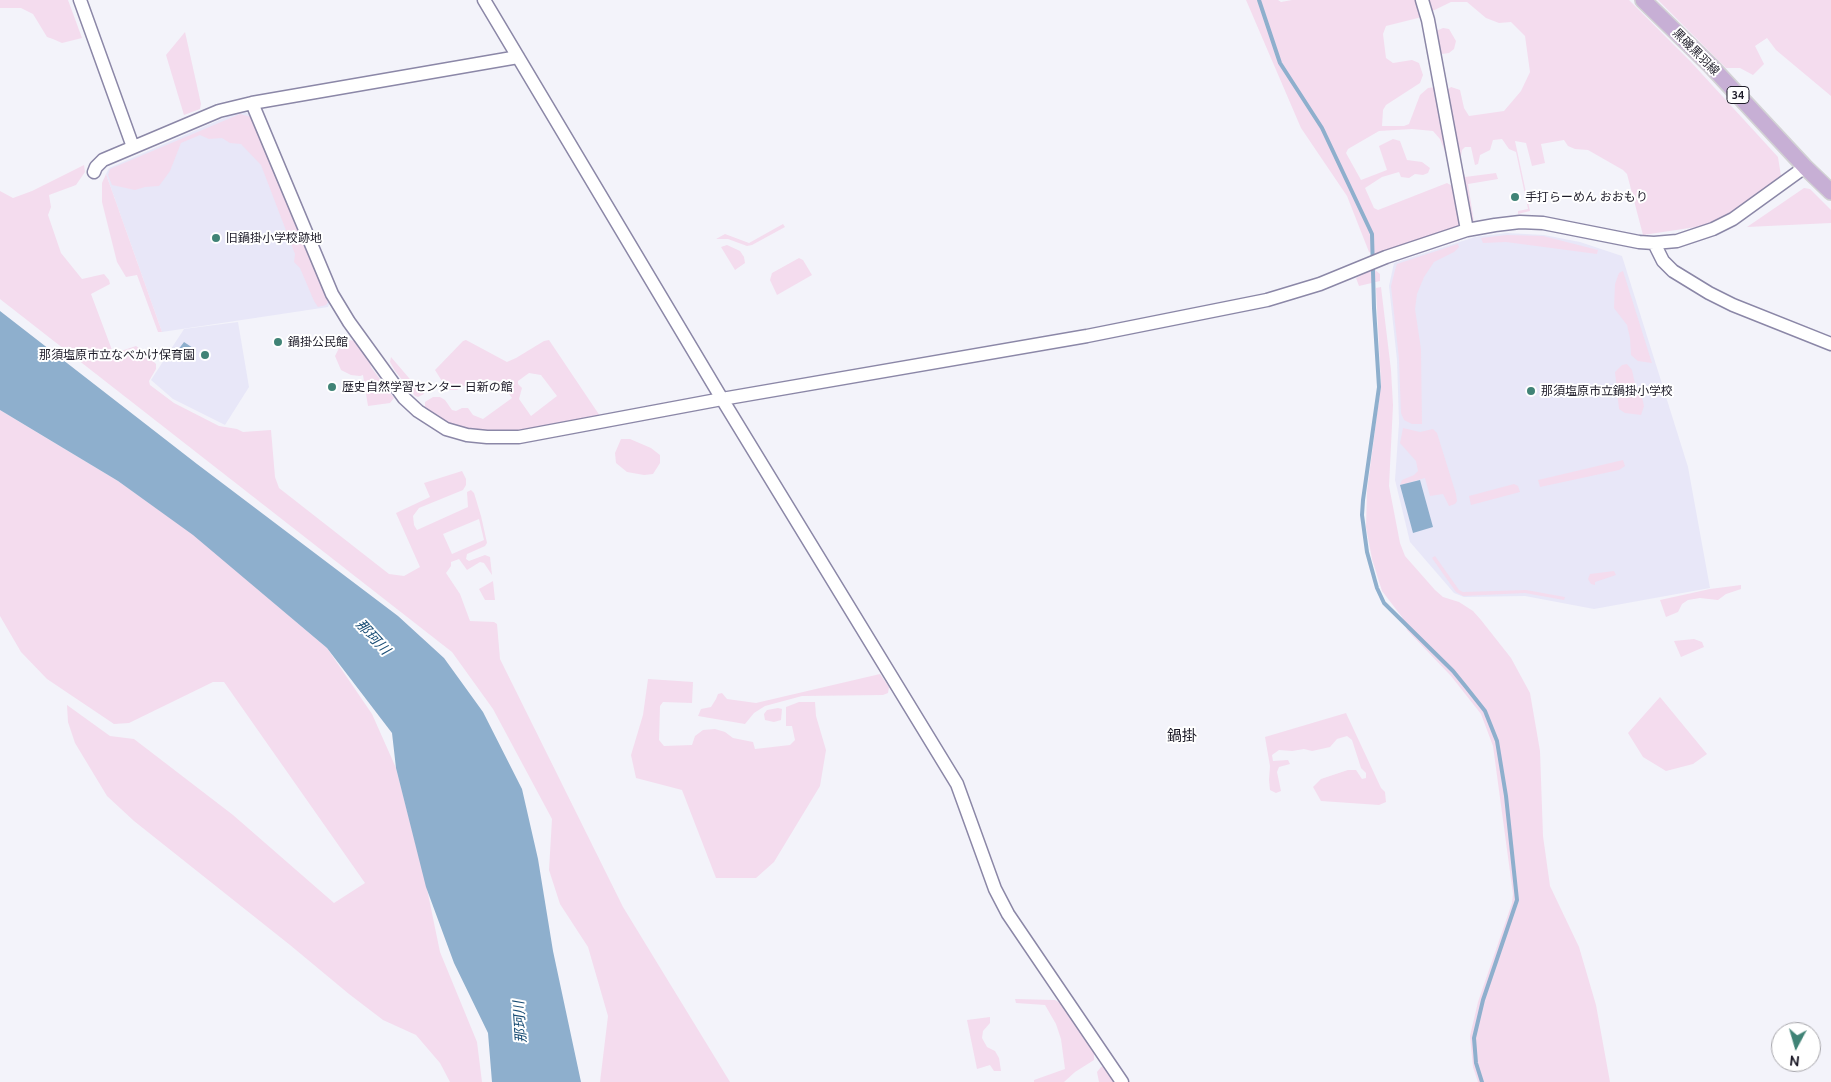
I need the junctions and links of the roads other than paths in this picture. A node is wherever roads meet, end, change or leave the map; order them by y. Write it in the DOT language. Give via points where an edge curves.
graph roads {
  1 [pos="80,0"];
  2 [pos="484,0"];
  3 [pos="1422,0"];
  4 [pos="1643,0"];
  5 [pos="518,57"];
  6 [pos="252,103"];
  7 [pos="133,147"];
  8 [pos="1805,167"];
  9 [pos="94,172"];
  10 [pos="1831,192"];
  11 [pos="1467,230"];
  12 [pos="1654,243"];
  13 [pos="1831,344"];
  14 [pos="722,399"];
  15 [pos="1122,1082"];
  1 -- 7 [label="street"];
  2 -- 5 [label="street"];
  3 -- 11 [label="street"];
  4 -- 8 [label="main road, 黒磯黒羽線 / 34" via="1711,66"];
  5 -- 6 [label="street"];
  5 -- 14 [label="street"];
  6 -- 7 [label="street" via="219,111"];
  6 -- 14 [label="street" via="332,294 404,398 446,429 467,435 519,437"];
  7 -- 9 [label="street" via="103,160"];
  8 -- 10 [label="main road, 黒磯黒羽線 / 34"];
  8 -- 12 [label="street" via="1733,219 1677,241"];
  11 -- 12 [label="street" via="1520,222 1543,223 1620,240"];
  11 -- 14 [label="street" via="1267,300 1087,336"];
  12 -- 13 [label="street" via="1663,261 1673,271 1709,293"];
  14 -- 15 [label="street" via="957,784 995,889 1008,914"];
}
